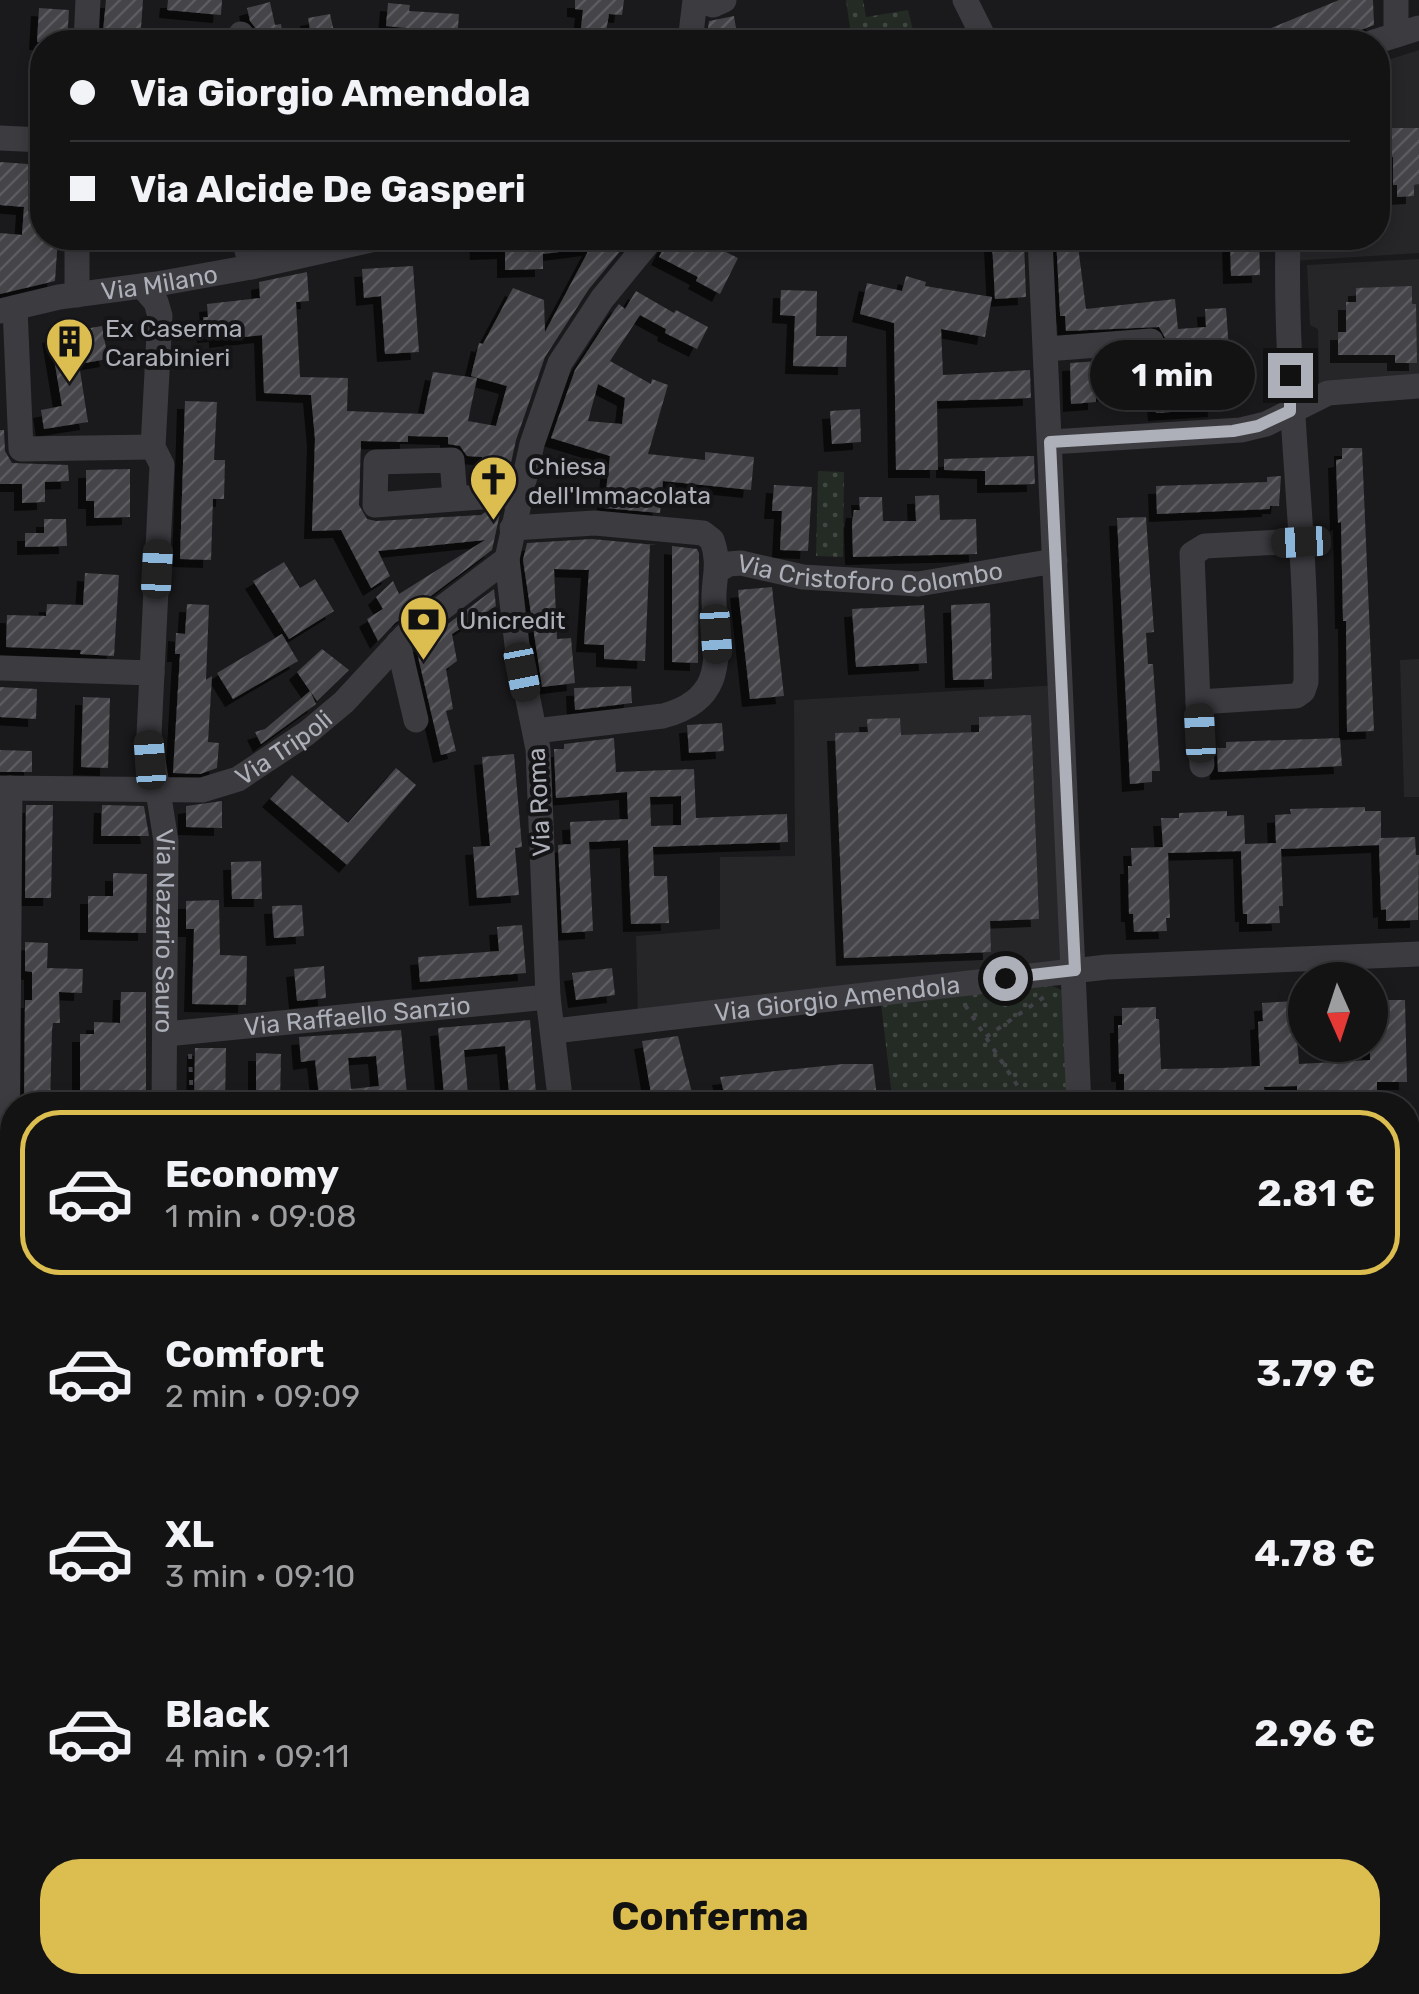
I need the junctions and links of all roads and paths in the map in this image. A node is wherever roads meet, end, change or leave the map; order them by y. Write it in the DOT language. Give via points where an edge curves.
graph roads {
  1 [pos="88,0"];
  2 [pos="698,0"];
  3 [pos="724,0"];
  4 [pos="965,0"];
  5 [pos="1396,0"];
  6 [pos="87,30"];
  7 [pos="692,30"];
  8 [pos="980,30"];
  9 [pos="1396,35"];
  10 [pos="0,138"];
  11 [pos="30,139"];
  12 [pos="77,250"];
  13 [pos="247,250"];
  14 [pos="326,250"];
  15 [pos="642,250"];
  16 [pos="1041,250"];
  17 [pos="1288,250"];
  18 [pos="251,267"];
  19 [pos="142,286"];
  20 [pos="77,295"];
  21 [pos="8,309"];
  22 [pos="1151,341"];
  23 [pos="1046,349"];
  24 [pos="1419,386"];
  25 [pos="1290,411"];
  26 [pos="1050,442"];
  27 [pos="154,447"];
  28 [pos="10,450"];
  29 [pos="512,528"];
  30 [pos="1301,542"];
  31 [pos="507,559"];
  32 [pos="1055,561"];
  33 [pos="718,570"];
  34 [pos="398,643"];
  35 [pos="0,668"];
  36 [pos="152,673"];
  37 [pos="1198,702"];
  38 [pos="416,720"];
  39 [pos="534,731"];
  40 [pos="1202,765"];
  41 [pos="5,788"];
  42 [pos="159,790"];
  43 [pos="1419,954"];
  44 [pos="1075,983"];
  45 [pos="951,984"];
  46 [pos="4,993"];
  47 [pos="548,997"];
  48 [pos="554,1031"];
  49 [pos="166,1034"];
  50 [pos="986,1037"];
  51 [pos="1002,1061"];
  52 [pos="993,1066"];
  53 [pos="4,1092"];
  54 [pos="164,1092"];
  55 [pos="560,1092"];
  56 [pos="1022,1092"];
  57 [pos="1079,1092"];
  1 -- 6 [label="street"];
  2 -- 3 [label="street"];
  2 -- 7 [label="street"];
  4 -- 8 [label="street"];
  5 -- 9 [label="street"];
  10 -- 11 [label="street"];
  12 -- 20 [label="street"];
  13 -- 18 [label="street"];
  14 -- 18 [label="street, Via Milano"];
  15 -- 29 [label="street, Via Roma" via="560,363 514,496"];
  16 -- 23 [label="street"];
  17 -- 25 [label="street"];
  18 -- 19 [label="street, Via Milano"];
  19 -- 20 [label="street, Via Milano"];
  19 -- 27 [label="street, Via Nazario Sauro" via="160,316"];
  20 -- 21 [label="street, Via Milano"];
  21 -- 28 [label="street"];
  22 -- 23 [label="street"];
  23 -- 26 [label="street"];
  24 -- 25 [label="street" via="1342,390"];
  25 -- 26 [label="street" via="1241,430"];
  25 -- 30 [label="street"];
  26 -- 32 [label="street"];
  27 -- 28 [label="street"];
  27 -- 36 [label="street, Via Nazario Sauro" via="162,465"];
  29 -- 31 [label="street, Via Roma"];
  29 -- 33 [label="street, Via Cristoforo Colombo" via="595,524 703,533 712,540"];
  30 -- 37 [label="street" via="1303,690 1291,697"];
  30 -- 37 [label="street" via="1205,546 1192,554"];
  31 -- 34 [label="street, Via Tripoli"];
  31 -- 39 [label="street, Via Roma"];
  32 -- 33 [label="street, Via Cristoforo Colombo" via="918,584 814,578 741,563"];
  32 -- 44 [label="street"];
  33 -- 39 [label="street" via="716,667 700,697 663,716"];
  34 -- 38 [label="street"];
  34 -- 42 [label="street, Via Tripoli" via="325,719 243,776 207,790"];
  35 -- 36 [label="street"];
  36 -- 42 [label="street, Via Nazario Sauro" via="150,760"];
  37 -- 40 [label="street"];
  39 -- 47 [label="street, Via Roma"];
  41 -- 42 [label="street, Via Tripoli"];
  41 -- 46 [label="street"];
  42 -- 49 [label="street, Via Nazario Sauro" via="166,841"];
  43 -- 44 [label="street, Via Giorgio Amendola"];
  44 -- 45 [label="street, Via Giorgio Amendola"];
  44 -- 50 [label="path"];
  44 -- 57 [label="street"];
  45 -- 48 [label="street, Via Giorgio Amendola"];
  45 -- 50 [label="path"];
  46 -- 53 [label="street"];
  47 -- 48 [label="street, Via Roma"];
  47 -- 49 [label="street, Via Raffaello Sanzio"];
  48 -- 55 [label="street, Via Roma"];
  49 -- 54 [label="street, Via Nazario Sauro"];
  50 -- 51 [label="path"];
  51 -- 52 [label="path"];
  51 -- 56 [label="path"];
}
